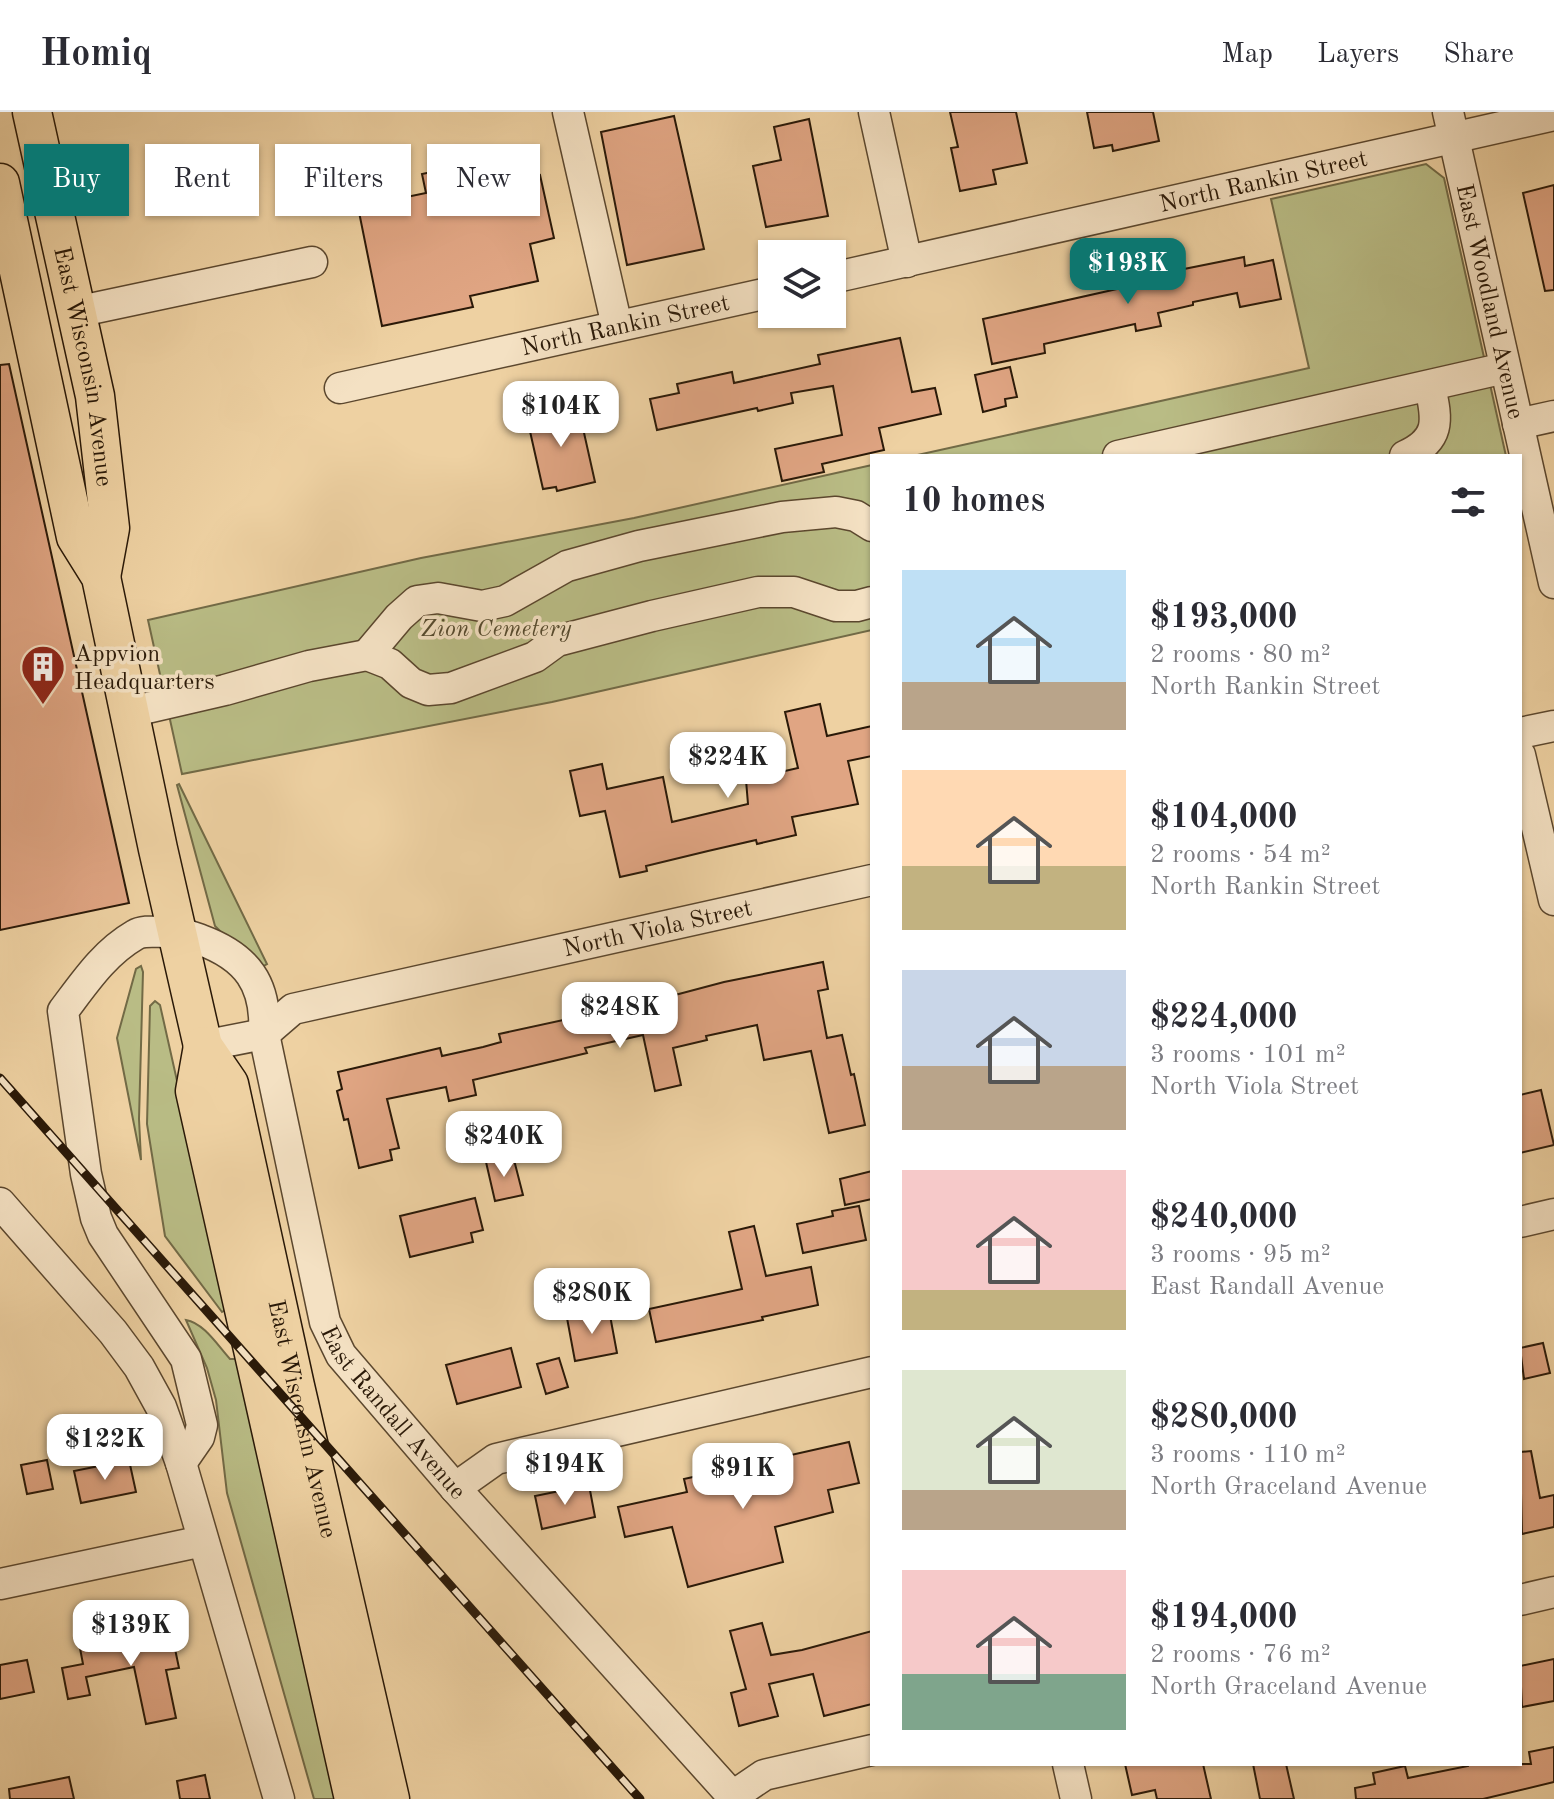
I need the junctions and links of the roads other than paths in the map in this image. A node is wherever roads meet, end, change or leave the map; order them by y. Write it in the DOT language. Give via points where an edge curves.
graph roads {
  1 [pos="32,112"];
  2 [pos="568,112"];
  3 [pos="874,112"];
  4 [pos="1554,115"];
  5 [pos="1451,125"];
  6 [pos="0,183"];
  7 [pos="17,256"];
  8 [pos="312,262"];
  9 [pos="907,262"];
  10 [pos="846,275"];
  11 [pos="758,295"];
  12 [pos="76,312"];
  13 [pos="617,326"];
  14 [pos="1505,368"];
  15 [pos="1430,387"];
  16 [pos="340,388"];
  17 [pos="1554,416"];
  18 [pos="1518,424"];
  19 [pos="1127,454"];
  20 [pos="1409,454"];
  21 [pos="870,525"];
  22 [pos="101,577"];
  23 [pos="1554,583"];
  24 [pos="870,603"];
  25 [pos="367,655"];
  26 [pos="130,712"];
  27 [pos="1554,726"];
  28 [pos="1522,733"];
  29 [pos="1522,764"];
  30 [pos="870,890"];
  31 [pos="1554,900"];
  32 [pos="177,931"];
  33 [pos="253,978"];
  34 [pos="293,1009"];
  35 [pos="264,1034"];
  36 [pos="203,1046"];
  37 [pos="0,1203"];
  38 [pos="1554,1214"];
  39 [pos="1522,1222"];
  40 [pos="870,1372"];
  41 [pos="181,1463"];
  42 [pos="455,1488"];
  43 [pos="203,1541"];
  44 [pos="0,1584"];
  45 [pos="1554,1592"];
  46 [pos="1522,1600"];
  47 [pos="870,1750"];
  48 [pos="1068,1766"];
  49 [pos="734,1798"];
  50 [pos="279,1799"];
  51 [pos="354,1799"];
  52 [pos="390,1799"];
  53 [pos="1076,1799"];
  1 -- 12 [label="main road, East Wisconsin Avenue"];
  2 -- 13 [label="street"];
  3 -- 9 [label="street"];
  4 -- 5 [label="street, North Rankin Street"];
  5 -- 9 [label="street, North Rankin Street"];
  5 -- 14 [label="street, East Woodland Avenue"];
  6 -- 7 [label="main road, East Wisconsin Avenue"];
  7 -- 12 [label="main road" via="56,307"];
  7 -- 22 [label="main road, East Wisconsin Avenue" via="76,537"];
  8 -- 12 [label="street"];
  9 -- 10 [label="street, North Rankin Street"];
  11 -- 13 [label="street, North Rankin Street"];
  12 -- 22 [label="main road, East Wisconsin Avenue" via="95,396 110,528"];
  13 -- 16 [label="street, North Rankin Street"];
  14 -- 15 [label="street"];
  14 -- 18 [label="street, East Woodland Avenue"];
  15 -- 19 [label="street"];
  15 -- 20 [label="street" via="1436,413 1433,434"];
  17 -- 18 [label="street"];
  18 -- 23 [label="street, East Woodland Avenue"];
  21 -- 25 [label="street" via="836,512 782,517 567,566 505,601 482,606 438,598 417,601"];
  22 -- 26 [label="main road, East Wisconsin Avenue"];
  24 -- 25 [label="street" via="836,606 794,592 746,595 557,641 525,661 451,688 428,690"];
  25 -- 26 [label="street"];
  26 -- 32 [label="main road, East Wisconsin Avenue"];
  27 -- 28 [label="street"];
  29 -- 31 [label="street"];
  30 -- 34 [label="street, North Viola Street"];
  32 -- 33 [label="street" via="234,955"];
  32 -- 36 [label="main road, East Wisconsin Avenue"];
  32 -- 41 [label="street" via="138,932 101,960 63,1011 96,1218 186,1359 198,1404 199,1437"];
  33 -- 34 [label="street"];
  33 -- 35 [label="street, East Randall Avenue" via="266,1010"];
  34 -- 35 [label="street, North Viola Street"];
  35 -- 36 [label="street"];
  35 -- 42 [label="street, East Randall Avenue" via="325,1322 341,1355"];
  36 -- 51 [label="main road, East Wisconsin Avenue" via="195,1091"];
  36 -- 52 [label="main road, East Wisconsin Avenue" via="229,1084"];
  37 -- 41 [label="street" via="139,1367 161,1407"];
  38 -- 39 [label="street"];
  40 -- 42 [label="street" via="496,1459"];
  41 -- 43 [label="street"];
  42 -- 49 [label="street, East Randall Avenue"];
  43 -- 44 [label="street"];
  43 -- 50 [label="street"];
  45 -- 46 [label="street"];
  47 -- 49 [label="street" via="764,1775"];
  48 -- 53 [label="street"];
}
